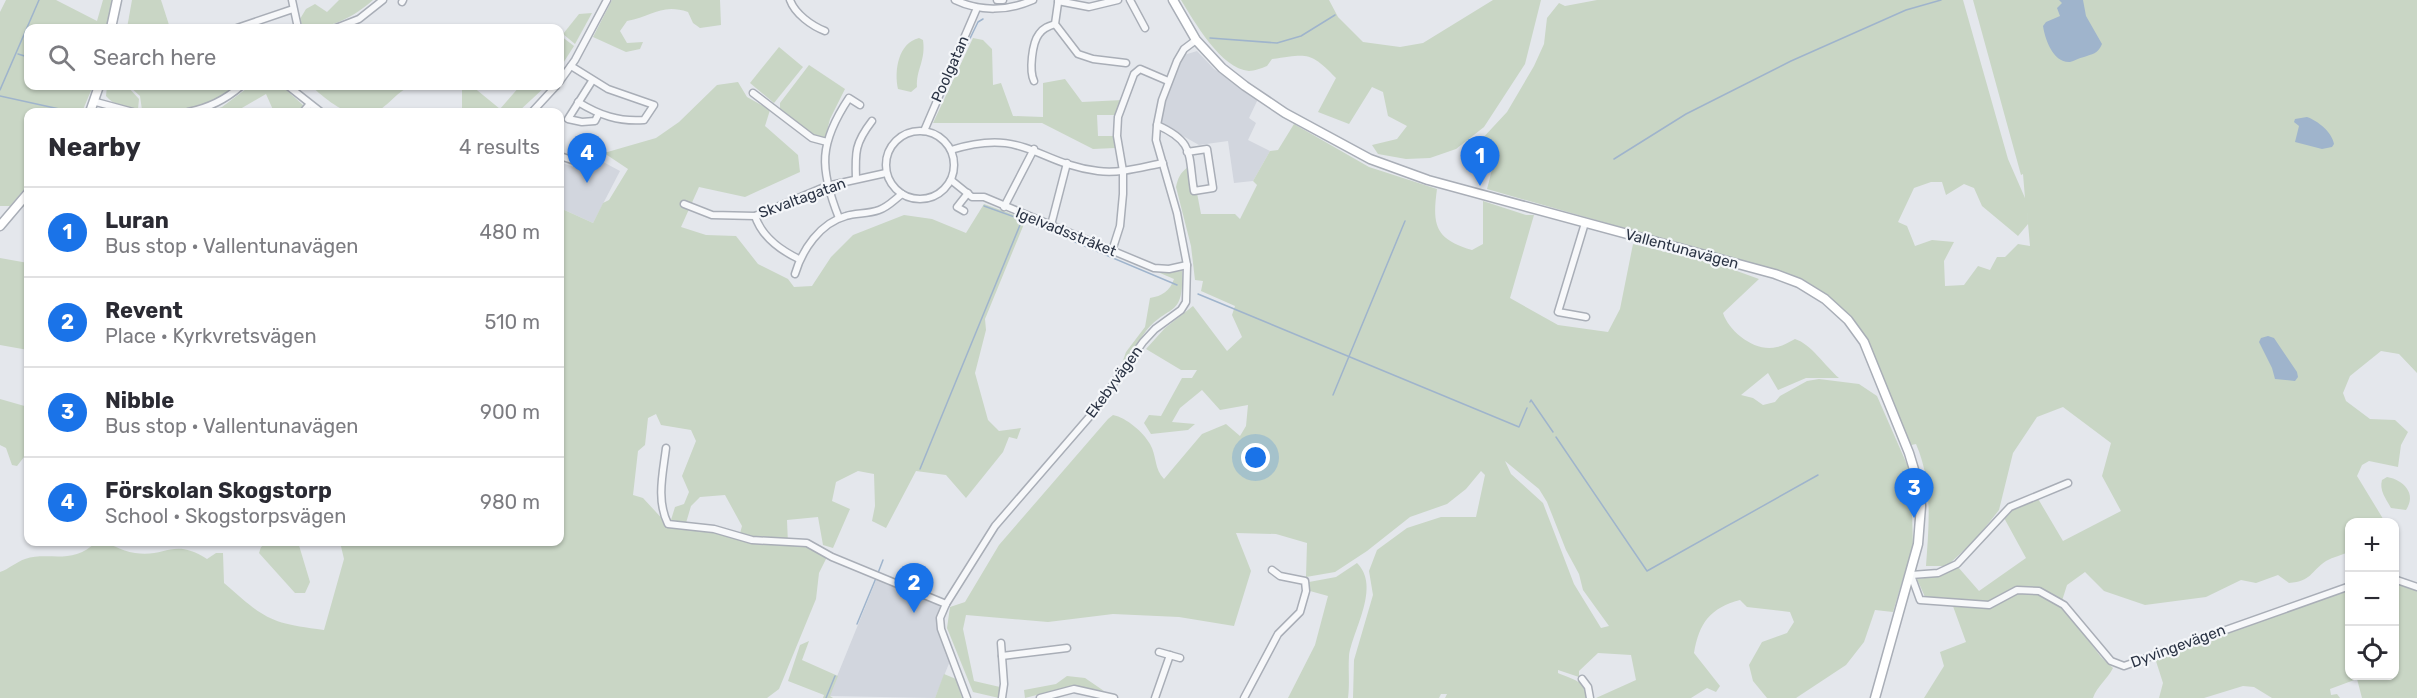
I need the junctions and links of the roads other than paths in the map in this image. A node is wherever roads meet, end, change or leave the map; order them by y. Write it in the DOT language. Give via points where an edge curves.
graph roads {
  1 [pos="117,0"];
  2 [pos="292,0"];
  3 [pos="383,0"];
  4 [pos="607,0"];
  5 [pos="790,0"];
  6 [pos="955,0"];
  7 [pos="997,0"];
  8 [pos="1003,0"];
  9 [pos="1033,0"];
  10 [pos="1118,0"];
  11 [pos="1130,0"];
  12 [pos="1173,0"];
  13 [pos="1058,1"];
  14 [pos="977,8"];
  15 [pos="293,9"];
  16 [pos="112,24"];
  17 [pos="249,24"];
  18 [pos="297,24"];
  19 [pos="348,24"];
  20 [pos="1055,24"];
  21 [pos="1145,28"];
  22 [pos="825,31"];
  23 [pos="1196,40"];
  24 [pos="1126,63"];
  25 [pos="571,66"];
  26 [pos="564,76"];
  27 [pos="592,81"];
  28 [pos="1034,81"];
  29 [pos="1168,81"];
  30 [pos="98,90"];
  31 [pos="236,90"];
  32 [pos="292,90"];
  33 [pos="553,90"];
  34 [pos="753,93"];
  35 [pos="96,102"];
  36 [pos="578,102"];
  37 [pos="309,105"];
  38 [pos="860,105"];
  39 [pos="92,108"];
  40 [pos="106,108"];
  41 [pos="206,108"];
  42 [pos="306,108"];
  43 [pos="314,108"];
  44 [pos="536,108"];
  45 [pos="598,115"];
  46 [pos="872,121"];
  47 [pos="1157,125"];
  48 [pos="924,131"];
  49 [pos="827,142"];
  50 [pos="1034,149"];
  51 [pos="951,150"];
  52 [pos="1187,152"];
  53 [pos="564,157"];
  54 [pos="581,163"];
  55 [pos="1067,163"];
  56 [pos="1163,163"];
  57 [pos="1123,171"];
  58 [pos="886,173"];
  59 [pos="856,179"];
  60 [pos="951,180"];
  61 [pos="826,186"];
  62 [pos="902,194"];
  63 [pos="970,195"];
  64 [pos="24,198"];
  65 [pos="684,204"];
  66 [pos="1004,207"];
  67 [pos="964,212"];
  68 [pos="755,216"];
  69 [pos="839,218"];
  70 [pos="1585,223"];
  71 [pos="1051,225"];
  72 [pos="0,226"];
  73 [pos="1112,251"];
  74 [pos="800,260"];
  75 [pos="1187,265"];
  76 [pos="795,274"];
  77 [pos="1586,317"];
  78 [pos="666,448"];
  79 [pos="2068,483"];
  80 [pos="1272,570"];
  81 [pos="1911,575"];
  82 [pos="2399,581"];
  83 [pos="2345,587"];
  84 [pos="2417,587"];
  85 [pos="946,604"];
  86 [pos="1001,643"];
  87 [pos="1067,648"];
  88 [pos="1159,652"];
  89 [pos="1170,655"];
  90 [pos="1002,656"];
  91 [pos="1180,658"];
  92 [pos="1582,679"];
  93 [pos="967,697"];
  94 [pos="976,698"];
  95 [pos="1002,698"];
  96 [pos="1040,698"];
  97 [pos="1114,698"];
  98 [pos="1155,698"];
  99 [pos="1244,698"];
  100 [pos="1590,698"];
  101 [pos="1875,698"];
  1 -- 16 [label="main road"];
  2 -- 15 [label="street"];
  3 -- 19 [label="street" via="359,20"];
  4 -- 25 [label="street"];
  5 -- 22 [label="street" via="793,8"];
  6 -- 14 [label="street"];
  7 -- 8 [label="street"];
  9 -- 14 [label="street" via="999,9"];
  10 -- 13 [label="street" via="1089,7"];
  11 -- 21 [label="street"];
  12 -- 23 [label="main road, Vallentunavägen"];
  13 -- 20 [label="street"];
  14 -- 48 [label="street, Poolgatan"];
  15 -- 17 [label="street"];
  15 -- 18 [label="street"];
  20 -- 24 [label="street" via="1078,54"];
  20 -- 28 [label="street" via="1037,35 1032,64"];
  23 -- 29 [label="street, Ekebyvägen" via="1184,50"];
  23 -- 70 [label="main road, Vallentunavägen" via="1222,68 1258,96 1370,159 1428,180"];
  25 -- 26 [label="street"];
  25 -- 27 [label="street"];
  27 -- 36 [label="street"];
  27 -- 45 [label="street" via="654,105 644,120"];
  29 -- 47 [label="street, Ekebyvägen"];
  29 -- 57 [label="street" via="1147,70 1140,69 1134,74 1118,117"];
  30 -- 35 [label="main road"];
  31 -- 41 [label="street"];
  32 -- 37 [label="street"];
  33 -- 44 [label="street"];
  34 -- 49 [label="street" via="812,138"];
  35 -- 39 [label="main road"];
  35 -- 40 [label="street"];
  36 -- 45 [label="street"];
  36 -- 45 [label="street" via="568,119 595,121"];
  37 -- 42 [label="street"];
  37 -- 43 [label="street"];
  38 -- 49 [label="street" via="849,98 834,121"];
  46 -- 59 [label="street" via="859,137"];
  47 -- 52 [label="street" via="1174,133 1185,143"];
  47 -- 56 [label="street, Ekebyvägen" via="1156,140"];
  48 -- 51 [label="street"];
  48 -- 58 [label="street" via="902,137 891,147"];
  49 -- 61 [label="street"];
  50 -- 51 [label="street" via="1011,142 987,141"];
  50 -- 55 [label="street"];
  50 -- 66 [label="street"];
  51 -- 60 [label="street"];
  52 -- 52 [label="street" via="1194,191 1213,188 1207,149"];
  53 -- 54 [label="street"];
  55 -- 57 [label="street" via="1097,171"];
  55 -- 71 [label="street"];
  56 -- 57 [label="street"];
  56 -- 75 [label="street, Ekebyvägen"];
  57 -- 73 [label="street" via="1120,226"];
  58 -- 59 [label="street, Skvaltagatan"];
  58 -- 62 [label="street"];
  59 -- 61 [label="street, Skvaltagatan"];
  60 -- 62 [label="street" via="945,189 931,196"];
  60 -- 63 [label="street, Igelvadsstråket"];
  61 -- 68 [label="street, Skvaltagatan"];
  61 -- 69 [label="street"];
  62 -- 69 [label="street" via="877,211"];
  63 -- 66 [label="street, Igelvadsstråket"];
  63 -- 67 [label="street" via="957,207"];
  64 -- 72 [label="main road"];
  65 -- 68 [label="street, Skvaltagatan" via="712,215"];
  66 -- 71 [label="street, Igelvadsstråket"];
  68 -- 74 [label="street" via="769,239"];
  69 -- 74 [label="street" via="813,238"];
  70 -- 77 [label="street" via="1558,312"];
  70 -- 81 [label="main road, Vallentunavägen" via="1799,283 1848,320 1864,342 1919,486 1920,528"];
  71 -- 73 [label="street, Igelvadsstråket"];
  73 -- 75 [label="street, Igelvadsstråket" via="1159,268"];
  74 -- 76 [label="street"];
  75 -- 85 [label="street, Ekebyvägen" via="1188,292 1182,310 1143,342 1091,415 995,526"];
  78 -- 85 [label="street" via="661,492 668,524 714,529 752,540 807,543"];
  79 -- 81 [label="street" via="2010,507 1948,570"];
  80 -- 99 [label="street" via="1280,576 1305,581 1306,591 1300,612 1278,634"];
  81 -- 83 [label="street, Dyvingevägen" via="1920,600 1989,605 2006,594 2026,589 2055,597 2111,662 2124,666"];
  81 -- 101 [label="main road, Vallentunavägen"];
  82 -- 84 [label="street"];
  85 -- 93 [label="street, Ekebyvägen" via="940,618 941,629"];
  86 -- 90 [label="street"];
  87 -- 90 [label="street"];
  88 -- 89 [label="street"];
  89 -- 91 [label="street"];
  89 -- 98 [label="street"];
  90 -- 95 [label="street"];
  92 -- 100 [label="street"];
  93 -- 94 [label="street, Ekebyvägen"];
  96 -- 97 [label="street" via="1074,689"];
}
